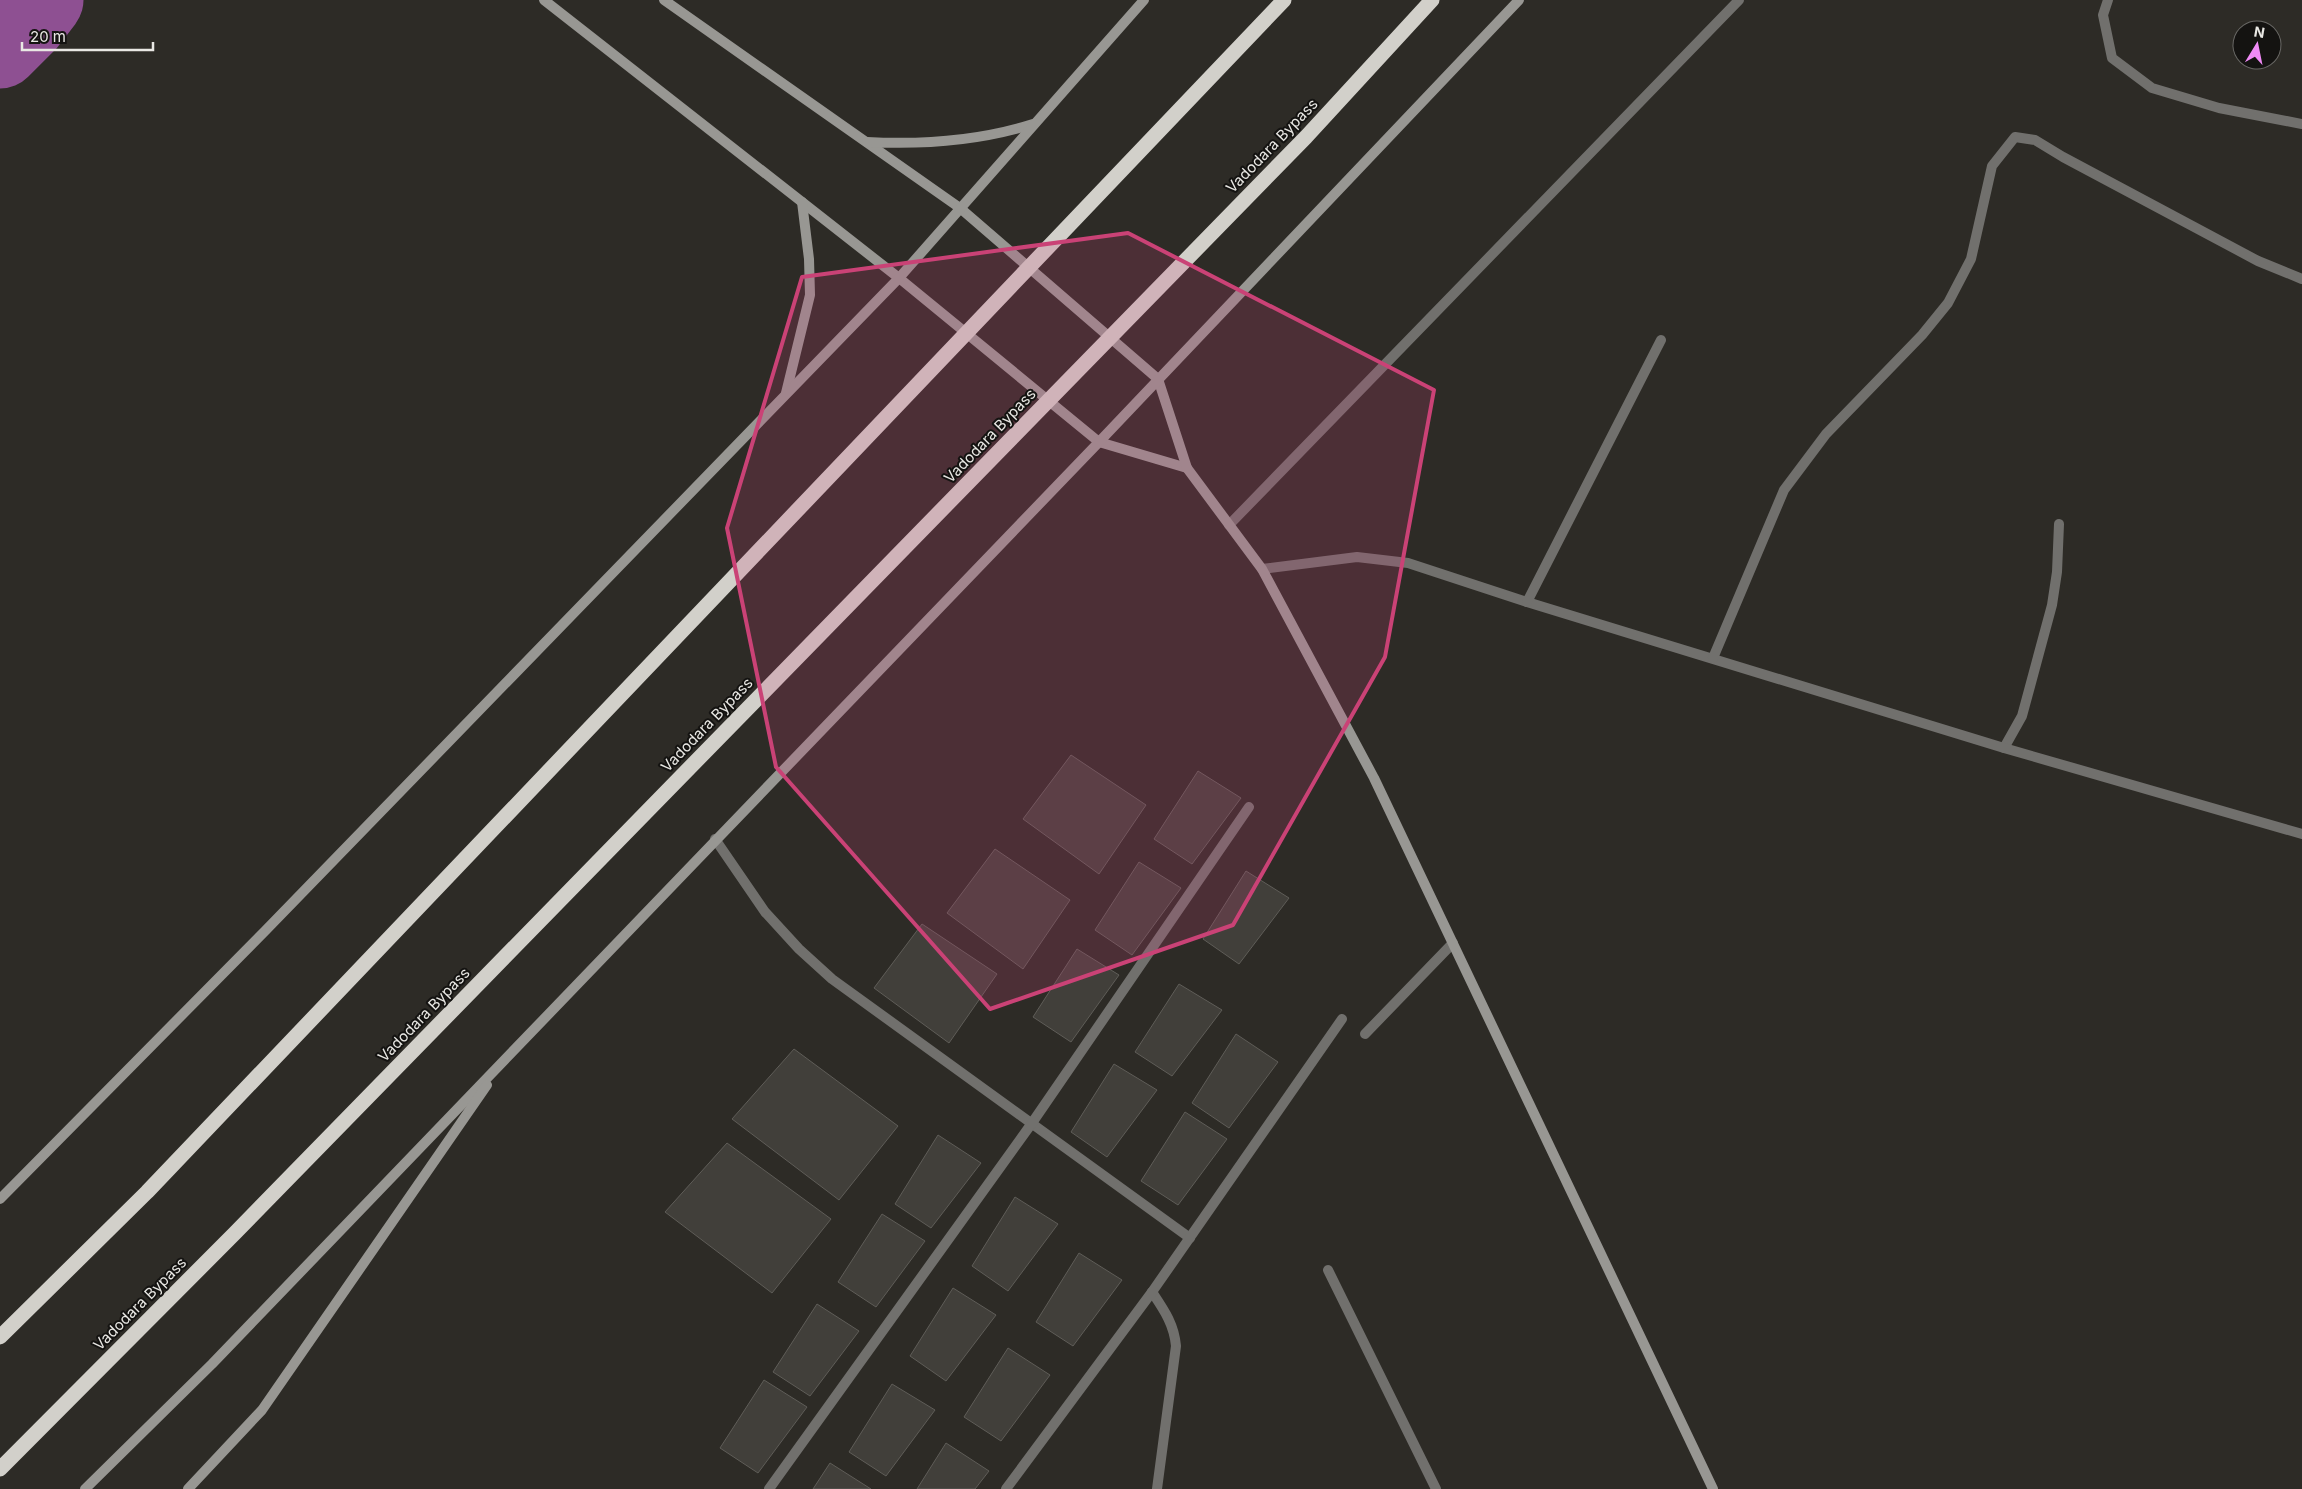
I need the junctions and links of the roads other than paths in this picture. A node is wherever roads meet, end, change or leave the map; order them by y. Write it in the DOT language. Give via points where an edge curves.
graph roads {
  1 [pos="544,0"];
  2 [pos="664,0"];
  3 [pos="1144,0"];
  4 [pos="1284,0"];
  5 [pos="1432,0"];
  6 [pos="1518,0"];
  7 [pos="1739,0"];
  8 [pos="2108,0"];
  9 [pos="1035,123"];
  10 [pos="2302,124"];
  11 [pos="866,142"];
  12 [pos="802,202"];
  13 [pos="960,208"];
  14 [pos="899,278"];
  15 [pos="2302,279"];
  16 [pos="1661,340"];
  17 [pos="1158,379"];
  18 [pos="786,394"];
  19 [pos="1099,442"];
  20 [pos="1187,468"];
  21 [pos="2059,524"];
  22 [pos="1229,525"];
  23 [pos="1262,568"];
  24 [pos="1527,602"];
  25 [pos="1713,658"];
  26 [pos="2004,748"];
  27 [pos="1249,807"];
  28 [pos="2302,834"];
  29 [pos="715,839"];
  30 [pos="1453,943"];
  31 [pos="1342,1019"];
  32 [pos="1365,1034"];
  33 [pos="504,1059"];
  34 [pos="1032,1123"];
  35 [pos="0,1198"];
  36 [pos="1190,1238"];
  37 [pos="1328,1270"];
  38 [pos="1152,1292"];
  39 [pos="0,1337"];
  40 [pos="0,1469"];
  41 [pos="85,1489"];
  42 [pos="188,1489"];
  43 [pos="769,1489"];
  44 [pos="1006,1489"];
  45 [pos="1157,1489"];
  46 [pos="1436,1489"];
  47 [pos="1713,1489"];
  1 -- 12 [label="street"];
  2 -- 11 [label="street"];
  3 -- 9 [label="street"];
  4 -- 39 [label="highway, bridge" via="147,1192"];
  5 -- 40 [label="highway, Vadodara Bypass, bridge" via="1300,144"];
  6 -- 17 [label="street"];
  7 -- 22 [label="street"];
  8 -- 10 [label="street" via="2104,15 2112,58 2152,88 2219,108"];
  9 -- 11 [label="street" via="990,136 913,144"];
  9 -- 13 [label="street"];
  11 -- 13 [label="street"];
  12 -- 14 [label="street"];
  12 -- 18 [label="street" via="810,295"];
  13 -- 14 [label="street"];
  13 -- 17 [label="street"];
  14 -- 18 [label="street"];
  14 -- 19 [label="street"];
  15 -- 25 [label="street" via="2258,261 2062,158 2035,140 2015,136 1992,166 1971,258 1948,302 1922,335 1826,434 1784,490"];
  16 -- 24 [label="street"];
  17 -- 19 [label="street"];
  17 -- 20 [label="street"];
  18 -- 35 [label="street" via="272,924"];
  19 -- 20 [label="street"];
  19 -- 29 [label="street"];
  20 -- 22 [label="street"];
  21 -- 26 [label="street" via="2052,605 2022,716"];
  22 -- 23 [label="street"];
  23 -- 24 [label="street" via="1357,557 1408,562"];
  23 -- 30 [label="street" via="1374,778"];
  24 -- 25 [label="street"];
  25 -- 26 [label="street"];
  26 -- 28 [label="street"];
  27 -- 34 [label="street"];
  29 -- 33 [label="street"];
  29 -- 34 [label="street" via="765,912 832,979"];
  30 -- 32 [label="street"];
  30 -- 47 [label="street"];
  31 -- 36 [label="street"];
  33 -- 41 [label="street" via="212,1364"];
  33 -- 42 [label="street" via="262,1410"];
  34 -- 36 [label="street"];
  34 -- 43 [label="street"];
  36 -- 38 [label="street"];
  37 -- 46 [label="street"];
  38 -- 44 [label="street"];
  38 -- 45 [label="street" via="1170,1318 1176,1346"];
}
